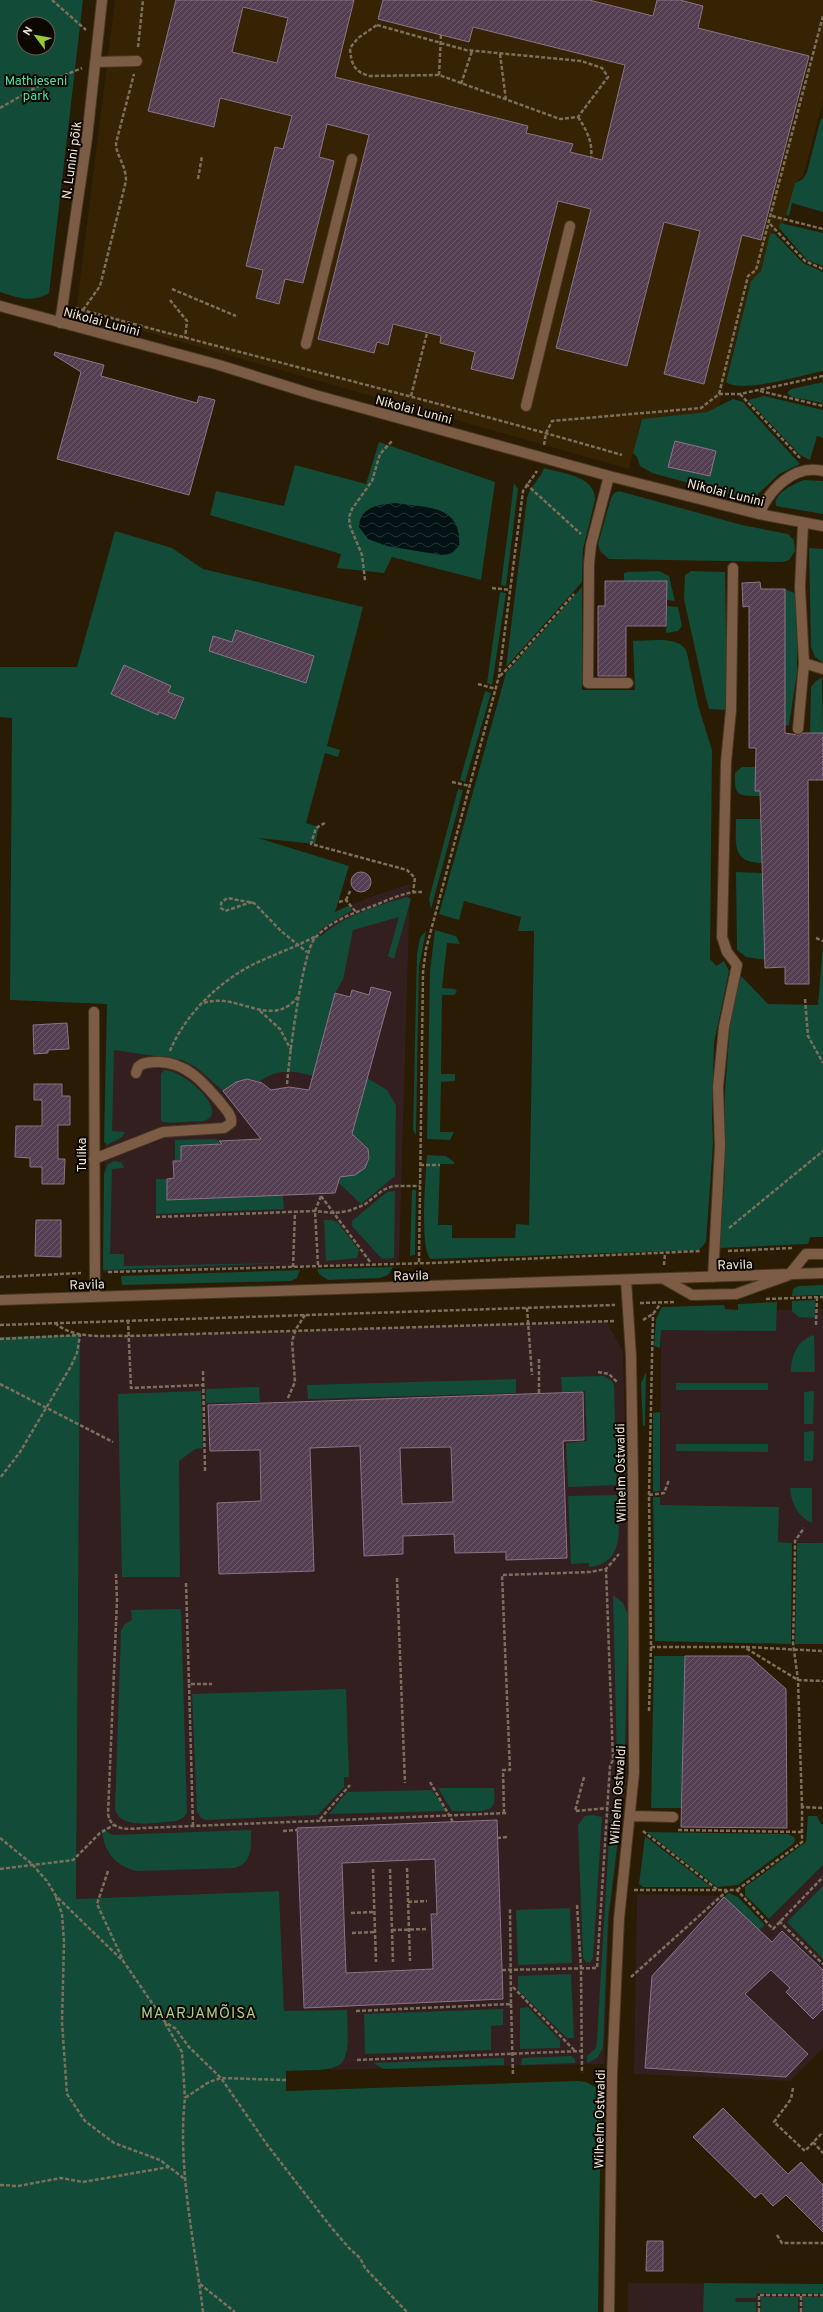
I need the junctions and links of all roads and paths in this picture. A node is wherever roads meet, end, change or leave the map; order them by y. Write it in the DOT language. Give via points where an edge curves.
graph roads {
  1 [pos="52,0"];
  2 [pos="102,0"];
  3 [pos="142,0"];
  4 [pos="823,16"];
  5 [pos="441,35"];
  6 [pos="98,41"];
  7 [pos="440,44"];
  8 [pos="472,51"];
  9 [pos="500,54"];
  10 [pos="136,61"];
  11 [pos="96,62"];
  12 [pos="439,76"];
  13 [pos="460,84"];
  14 [pos="506,100"];
  15 [pos="0,108"];
  16 [pos="578,117"];
  17 [pos="202,156"];
  18 [pos="591,157"];
  19 [pos="352,159"];
  20 [pos="198,178"];
  21 [pos="772,216"];
  22 [pos="770,224"];
  23 [pos="570,226"];
  24 [pos="823,229"];
  25 [pos="823,269"];
  26 [pos="172,289"];
  27 [pos="170,300"];
  28 [pos="63,304"];
  29 [pos="0,306"];
  30 [pos="83,310"];
  31 [pos="236,316"];
  32 [pos="60,323"];
  33 [pos="427,333"];
  34 [pos="185,338"];
  35 [pos="306,344"];
  36 [pos="823,376"];
  37 [pos="759,391"];
  38 [pos="719,394"];
  39 [pos="740,394"];
  40 [pos="411,396"];
  41 [pos="526,406"];
  42 [pos="823,406"];
  43 [pos="546,433"];
  44 [pos="392,441"];
  45 [pos="622,455"];
  46 [pos="541,457"];
  47 [pos="808,470"];
  48 [pos="823,471"];
  49 [pos="609,476"];
  50 [pos="526,484"];
  51 [pos="759,514"];
  52 [pos="802,524"];
  53 [pos="823,526"];
  54 [pos="591,545"];
  55 [pos="733,568"];
  56 [pos="588,574"];
  57 [pos="365,580"];
  58 [pos="492,588"];
  59 [pos="510,590"];
  60 [pos="804,663"];
  61 [pos="823,669"];
  62 [pos="499,676"];
  63 [pos="628,682"];
  64 [pos="478,684"];
  65 [pos="496,689"];
  66 [pos="798,729"];
  67 [pos="452,782"];
  68 [pos="470,786"];
  69 [pos="325,823"];
  70 [pos="351,889"];
  71 [pos="413,892"];
  72 [pos="422,892"];
  73 [pos="346,900"];
  74 [pos="252,902"];
  75 [pos="339,902"];
  76 [pos="356,912"];
  77 [pos="318,935"];
  78 [pos="816,938"];
  79 [pos="823,941"];
  80 [pos="300,945"];
  81 [pos="308,953"];
  82 [pos="300,992"];
  83 [pos="805,999"];
  84 [pos="202,1004"];
  85 [pos="260,1010"];
  86 [pos="94,1012"];
  87 [pos="291,1051"];
  88 [pos="167,1062"];
  89 [pos="823,1063"];
  90 [pos="136,1073"];
  91 [pos="287,1084"];
  92 [pos="823,1151"];
  93 [pos="94,1158"];
  94 [pos="420,1165"];
  95 [pos="440,1165"];
  96 [pos="420,1186"];
  97 [pos="315,1211"];
  98 [pos="295,1212"];
  99 [pos="334,1213"];
  100 [pos="156,1217"];
  101 [pos="713,1246"];
  102 [pos="799,1248"];
  103 [pos="665,1254"];
  104 [pos="823,1254"];
  105 [pos="419,1262"];
  106 [pos="371,1263"];
  107 [pos="318,1265"];
  108 [pos="293,1267"];
  109 [pos="664,1267"];
  110 [pos="103,1273"];
  111 [pos="823,1273"];
  112 [pos="68,1274"];
  113 [pos="789,1275"];
  114 [pos="0,1277"];
  115 [pos="713,1277"];
  116 [pos="664,1279"];
  117 [pos="626,1280"];
  118 [pos="95,1297"];
  119 [pos="817,1297"];
  120 [pos="0,1300"];
  121 [pos="628,1304"];
  122 [pos="527,1308"];
  123 [pos="305,1315"];
  124 [pos="128,1320"];
  125 [pos="629,1320"];
  126 [pos="55,1323"];
  127 [pos="528,1323"];
  128 [pos="0,1325"];
  129 [pos="816,1325"];
  130 [pos="296,1329"];
  131 [pos="80,1335"];
  132 [pos="129,1336"];
  133 [pos="0,1339"];
  134 [pos="539,1359"];
  135 [pos="203,1371"];
  136 [pos="598,1372"];
  137 [pos="532,1375"];
  138 [pos="0,1384"];
  139 [pos="203,1385"];
  140 [pos="619,1386"];
  141 [pos="539,1394"];
  142 [pos="288,1398"];
  143 [pos="46,1407"];
  144 [pos="113,1442"];
  145 [pos="205,1471"];
  146 [pos="0,1478"];
  147 [pos="669,1480"];
  148 [pos="649,1495"];
  149 [pos="804,1528"];
  150 [pos="622,1550"];
  151 [pos="606,1569"];
  152 [pos="116,1574"];
  153 [pos="397,1578"];
  154 [pos="186,1583"];
  155 [pos="652,1647"];
  156 [pos="744,1647"];
  157 [pos="794,1649"];
  158 [pos="823,1651"];
  159 [pos="798,1680"];
  160 [pos="823,1681"];
  161 [pos="189,1684"];
  162 [pos="212,1684"];
  163 [pos="584,1777"];
  164 [pos="430,1782"];
  165 [pos="405,1783"];
  166 [pos="350,1785"];
  167 [pos="608,1808"];
  168 [pos="802,1808"];
  169 [pos="823,1808"];
  170 [pos="450,1815"];
  171 [pos="631,1816"];
  172 [pos="673,1817"];
  173 [pos="320,1819"];
  174 [pos="453,1822"];
  175 [pos="114,1825"];
  176 [pos="193,1826"];
  177 [pos="651,1829"];
  178 [pos="297,1830"];
  179 [pos="675,1830"];
  180 [pos="283,1831"];
  181 [pos="802,1832"];
  182 [pos="508,1837"];
  183 [pos="0,1838"];
  184 [pos="497,1838"];
  185 [pos="32,1864"];
  186 [pos="407,1868"];
  187 [pos="0,1869"];
  188 [pos="390,1869"];
  189 [pos="373,1870"];
  190 [pos="108,1871"];
  191 [pos="823,1877"];
  192 [pos="634,1890"];
  193 [pos="718,1890"];
  194 [pos="728,1890"];
  195 [pos="737,1890"];
  196 [pos="56,1896"];
  197 [pos="427,1901"];
  198 [pos="408,1902"];
  199 [pos="577,1906"];
  200 [pos="510,1908"];
  201 [pos="374,1912"];
  202 [pos="351,1913"];
  203 [pos="779,1921"];
  204 [pos="392,1930"];
  205 [pos="409,1930"];
  206 [pos="428,1930"];
  207 [pos="375,1932"];
  208 [pos="352,1933"];
  209 [pos="410,1961"];
  210 [pos="124,1962"];
  211 [pos="376,1962"];
  212 [pos="393,1962"];
  213 [pos="823,1964"];
  214 [pos="581,1969"];
  215 [pos="502,1970"];
  216 [pos="512,1970"];
  217 [pos="630,1978"];
  218 [pos="513,1987"];
  219 [pos="511,2004"];
  220 [pos="356,2011"];
  221 [pos="165,2022"];
  222 [pos="575,2051"];
  223 [pos="581,2051"];
  224 [pos="512,2054"];
  225 [pos="357,2060"];
  226 [pos="582,2073"];
  227 [pos="513,2075"];
  228 [pos="221,2078"];
  229 [pos="286,2080"];
  230 [pos="793,2088"];
  231 [pos="185,2098"];
  232 [pos="823,2132"];
  233 [pos="813,2142"];
  234 [pos="823,2152"];
  235 [pos="169,2167"];
  236 [pos="186,2180"];
  237 [pos="0,2185"];
  238 [pos="777,2235"];
  239 [pos="823,2243"];
  240 [pos="200,2284"];
  241 [pos="801,2295"];
  242 [pos="823,2295"];
  243 [pos="204,2312"];
  244 [pos="235,2312"];
  245 [pos="407,2312"];
  246 [pos="609,2312"];
  247 [pos="759,2312"];
  248 [pos="800,2312"];
  1 -- 6 [label="path"];
  2 -- 6 [label="street, N. Lunini põik"];
  3 -- 10 [label="path" via="143,11"];
  4 -- 21 [label="path"];
  5 -- 7 [label="path"];
  6 -- 11 [label="street, N. Lunini põik"];
  7 -- 8 [label="path"];
  7 -- 12 [label="path"];
  7 -- 12 [label="path" via="377,25 358,38 350,48 353,67 360,73 370,76"];
  8 -- 9 [label="path"];
  8 -- 13 [label="path"];
  9 -- 14 [label="path"];
  9 -- 16 [label="path" via="581,61 602,68 608,77"];
  10 -- 11 [label="street"];
  10 -- 30 [label="path" via="116,143 126,169 126,181 100,286"];
  11 -- 15 [label="path" via="40,85"];
  11 -- 28 [label="street, N. Lunini põik"];
  12 -- 13 [label="path"];
  13 -- 14 [label="path"];
  14 -- 16 [label="path" via="560,119"];
  16 -- 18 [label="path" via="587,131"];
  17 -- 20 [label="path"];
  19 -- 35 [label="street"];
  21 -- 22 [label="path"];
  21 -- 24 [label="path"];
  22 -- 25 [label="path" via="805,261"];
  22 -- 38 [label="path" via="756,270 748,276"];
  23 -- 41 [label="street"];
  26 -- 31 [label="path"];
  27 -- 34 [label="path" via="187,320"];
  28 -- 30 [label="path"];
  28 -- 32 [label="street, N. Lunini põik"];
  29 -- 32 [label="street, Nikolai Lunini"];
  30 -- 34 [label="path"];
  32 -- 46 [label="street, Nikolai Lunini" via="219,365 315,395"];
  33 -- 40 [label="path"];
  34 -- 40 [label="path"];
  36 -- 37 [label="path"];
  37 -- 39 [label="path"];
  37 -- 42 [label="path"];
  38 -- 39 [label="path"];
  38 -- 43 [label="path" via="701,408 552,421"];
  39 -- 47 [label="path"];
  40 -- 43 [label="path"];
  43 -- 45 [label="path"];
  43 -- 46 [label="path"];
  44 -- 57 [label="path" via="380,454 372,481 352,508 349,517 362,555"];
  46 -- 49 [label="street, Nikolai Lunini"];
  46 -- 50 [label="path" via="537,473"];
  47 -- 48 [label="street"];
  47 -- 51 [label="street" via="792,475 777,486"];
  49 -- 51 [label="street, Nikolai Lunini"];
  49 -- 54 [label="street"];
  50 -- 54 [label="path"];
  50 -- 59 [label="path"];
  51 -- 52 [label="street, Nikolai Lunini"];
  52 -- 53 [label="street, Nikolai Lunini"];
  52 -- 60 [label="street" via="800,587"];
  54 -- 56 [label="street"];
  55 -- 101 [label="street" via="731,710 726,762 722,937 727,952 737,965 726,1020 718,1087 720,1146"];
  56 -- 62 [label="path" via="582,585"];
  56 -- 63 [label="street" via="588,683"];
  58 -- 59 [label="path"];
  59 -- 62 [label="path"];
  60 -- 61 [label="street"];
  60 -- 66 [label="street"];
  62 -- 65 [label="path"];
  64 -- 65 [label="path"];
  65 -- 68 [label="path"];
  67 -- 68 [label="path"];
  68 -- 94 [label="path" via="426,949"];
  69 -- 71 [label="path" via="316,828 312,844 407,870 415,878"];
  70 -- 73 [label="path"];
  71 -- 72 [label="path"];
  71 -- 76 [label="path"];
  73 -- 75 [label="path"];
  73 -- 76 [label="path"];
  74 -- 74 [label="path" via="227,898 221,902 220,908 225,912"];
  74 -- 80 [label="path" via="281,931"];
  76 -- 77 [label="path"];
  77 -- 80 [label="path"];
  77 -- 81 [label="path"];
  78 -- 79 [label="path"];
  80 -- 81 [label="path"];
  80 -- 84 [label="path" via="238,973"];
  81 -- 82 [label="path"];
  82 -- 85 [label="path" via="292,1004 283,1009"];
  82 -- 87 [label="path"];
  83 -- 89 [label="path" via="808,1036"];
  84 -- 85 [label="path" via="225,1000"];
  84 -- 88 [label="path" via="177,1038"];
  85 -- 87 [label="path" via="280,1029"];
  86 -- 93 [label="street, Tulika"];
  87 -- 91 [label="path"];
  88 -- 90 [label="street" via="143,1064 138,1067"];
  88 -- 93 [label="street" via="186,1069 210,1090 230,1115 230,1125 224,1128 163,1132"];
  92 -- 101 [label="path"];
  93 -- 118 [label="street, Tulika"];
  94 -- 95 [label="path"];
  94 -- 96 [label="path"];
  96 -- 99 [label="path" via="393,1186 383,1190 364,1205"];
  96 -- 105 [label="path"];
  97 -- 98 [label="path"];
  97 -- 99 [label="path"];
  97 -- 99 [label="path" via="322,1196"];
  97 -- 107 [label="path"];
  98 -- 100 [label="path"];
  98 -- 108 [label="path"];
  99 -- 106 [label="path"];
  101 -- 102 [label="path"];
  101 -- 103 [label="path"];
  101 -- 115 [label="street"];
  103 -- 105 [label="path"];
  103 -- 109 [label="path"];
  104 -- 113 [label="street" via="806,1254"];
  105 -- 106 [label="path"];
  106 -- 107 [label="path"];
  107 -- 108 [label="path"];
  108 -- 110 [label="path"];
  111 -- 113 [label="street, Ravila"];
  112 -- 114 [label="path"];
  113 -- 115 [label="street, Ravila"];
  113 -- 116 [label="street" via="736,1294 692,1295"];
  115 -- 116 [label="street, Ravila"];
  116 -- 117 [label="street, Ravila"];
  117 -- 118 [label="street, Ravila"];
  117 -- 121 [label="street, Wilhelm Ostwaldi"];
  118 -- 120 [label="street, Ravila"];
  119 -- 129 [label="path"];
  121 -- 122 [label="path"];
  121 -- 125 [label="street, Wilhelm Ostwaldi"];
  121 -- 125 [label="path" via="661,1303 653,1314 642,1320"];
  122 -- 123 [label="path"];
  122 -- 127 [label="path"];
  123 -- 124 [label="path"];
  123 -- 130 [label="path"];
  124 -- 126 [label="path"];
  124 -- 132 [label="path"];
  125 -- 127 [label="path"];
  125 -- 171 [label="street, Wilhelm Ostwaldi" via="634,1586 634,1774"];
  126 -- 128 [label="path"];
  126 -- 131 [label="path" via="64,1331"];
  127 -- 130 [label="path"];
  127 -- 137 [label="path"];
  130 -- 132 [label="path"];
  130 -- 142 [label="path" via="292,1341 295,1382"];
  131 -- 132 [label="path"];
  131 -- 133 [label="path"];
  131 -- 143 [label="path" via="77,1353"];
  132 -- 139 [label="path" via="131,1388"];
  134 -- 141 [label="path"];
  135 -- 139 [label="path"];
  136 -- 140 [label="path" via="614,1377"];
  138 -- 143 [label="path"];
  139 -- 145 [label="path"];
  143 -- 144 [label="path"];
  143 -- 146 [label="path" via="20,1452"];
  147 -- 148 [label="path" via="664,1493"];
  149 -- 157 [label="path" via="794,1541"];
  150 -- 151 [label="path"];
  151 -- 167 [label="path" via="613,1760 610,1766"];
  151 -- 170 [label="path" via="502,1575 510,1770 503,1770 506,1813"];
  152 -- 175 [label="path" via="108,1814"];
  153 -- 165 [label="path"];
  154 -- 161 [label="path"];
  155 -- 156 [label="path"];
  156 -- 157 [label="path"];
  156 -- 159 [label="path"];
  157 -- 158 [label="path"];
  157 -- 159 [label="path"];
  159 -- 160 [label="path"];
  159 -- 168 [label="path"];
  161 -- 162 [label="path"];
  161 -- 176 [label="path"];
  163 -- 167 [label="path" via="575,1811"];
  164 -- 170 [label="path"];
  166 -- 173 [label="path"];
  167 -- 214 [label="path" via="597,1968"];
  168 -- 169 [label="path"];
  168 -- 181 [label="path"];
  170 -- 173 [label="path"];
  170 -- 174 [label="path"];
  171 -- 172 [label="street"];
  171 -- 246 [label="street, Wilhelm Ostwaldi" via="618,1919 612,2074"];
  173 -- 176 [label="path"];
  175 -- 176 [label="path" via="130,1829"];
  175 -- 185 [label="path" via="100,1833 72,1860"];
  177 -- 193 [label="path" via="643,1830"];
  178 -- 180 [label="path"];
  179 -- 181 [label="path"];
  181 -- 195 [label="path" via="802,1842"];
  182 -- 184 [label="path"];
  183 -- 185 [label="path"];
  185 -- 187 [label="path"];
  185 -- 196 [label="path"];
  186 -- 198 [label="path"];
  188 -- 204 [label="path"];
  189 -- 201 [label="path"];
  190 -- 210 [label="path" via="97,1904"];
  191 -- 203 [label="path"];
  192 -- 193 [label="path"];
  193 -- 194 [label="path"];
  194 -- 195 [label="path"];
  194 -- 217 [label="path"];
  195 -- 203 [label="path" via="773,1929"];
  196 -- 210 [label="path"];
  196 -- 235 [label="path" via="62,1914 64,1942 62,2022 67,2094 85,2121 114,2143 160,2160"];
  197 -- 198 [label="path"];
  198 -- 205 [label="path"];
  199 -- 214 [label="path"];
  200 -- 216 [label="path"];
  201 -- 202 [label="path"];
  201 -- 207 [label="path"];
  203 -- 213 [label="path"];
  204 -- 205 [label="path"];
  204 -- 212 [label="path"];
  205 -- 206 [label="path"];
  205 -- 209 [label="path"];
  207 -- 208 [label="path"];
  207 -- 211 [label="path"];
  210 -- 221 [label="path"];
  214 -- 216 [label="path"];
  214 -- 223 [label="path"];
  215 -- 216 [label="path"];
  216 -- 218 [label="path"];
  218 -- 219 [label="path"];
  218 -- 222 [label="path"];
  219 -- 220 [label="path"];
  219 -- 224 [label="path"];
  221 -- 228 [label="path" via="176,2029 188,2046"];
  221 -- 231 [label="path" via="182,2052"];
  222 -- 223 [label="path"];
  222 -- 224 [label="path"];
  223 -- 226 [label="path"];
  224 -- 225 [label="path"];
  224 -- 227 [label="path"];
  228 -- 229 [label="path"];
  228 -- 231 [label="path" via="209,2082"];
  228 -- 245 [label="path" via="268,2146 331,2227"];
  230 -- 233 [label="path" via="791,2099 774,2122 805,2150"];
  231 -- 236 [label="path" via="182,2118"];
  232 -- 233 [label="path"];
  233 -- 234 [label="path"];
  235 -- 236 [label="path"];
  235 -- 237 [label="path" via="83,2182 61,2178 18,2186"];
  236 -- 240 [label="path"];
  238 -- 239 [label="path" via="782,2243"];
  240 -- 243 [label="path"];
  240 -- 244 [label="path"];
  241 -- 242 [label="path"];
  241 -- 247 [label="path" via="759,2295"];
  241 -- 248 [label="path"];
}
